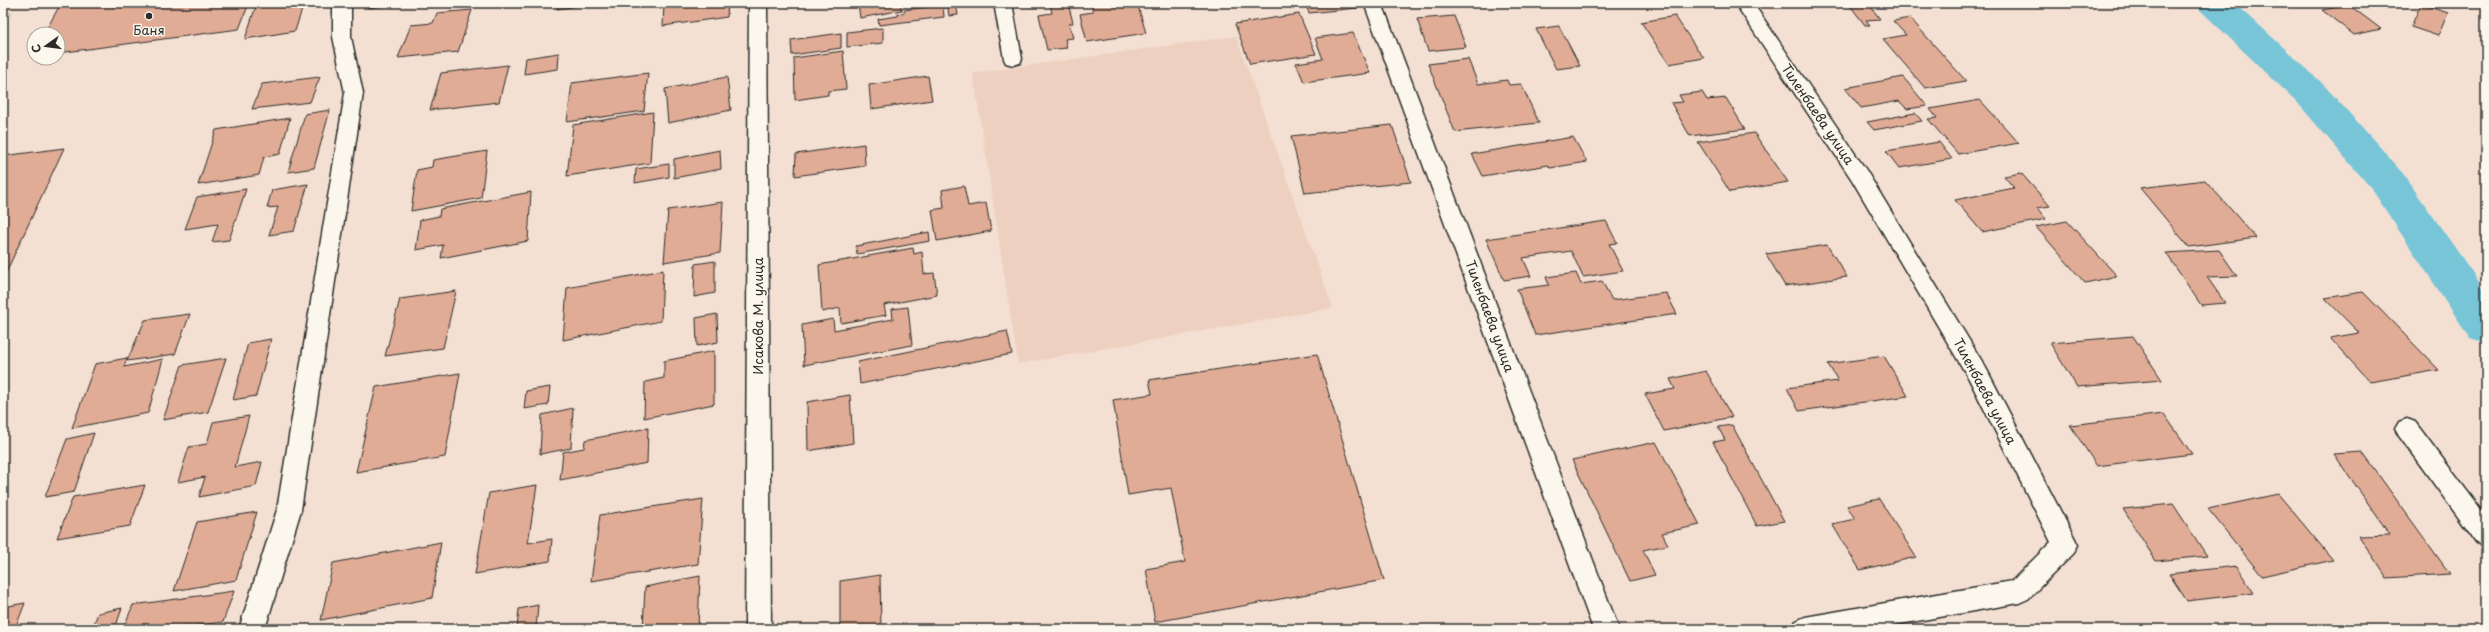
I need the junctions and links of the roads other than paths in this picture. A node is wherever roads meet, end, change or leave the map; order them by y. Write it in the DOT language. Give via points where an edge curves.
graph roads {
  1 [pos="342,3"];
  2 [pos="758,3"];
  3 [pos="1003,3"];
  4 [pos="1372,3"];
  5 [pos="1744,3"];
  6 [pos="1013,59"];
  7 [pos="2407,429"];
  8 [pos="2486,535"];
  9 [pos="252,629"];
  10 [pos="758,629"];
  11 [pos="1606,629"];
  12 [pos="1805,629"];
  1 -- 9 [label="street" via="344,54 354,92 289,510"];
  2 -- 10 [label="street, Исакова М. улица"];
  3 -- 6 [label="street"];
  4 -- 11 [label="street, Тиленбаева улица"];
  5 -- 12 [label="street, Тиленбаева улица" via="1859,175 1978,374 2065,545 2019,591"];
  7 -- 8 [label="street"];
}
